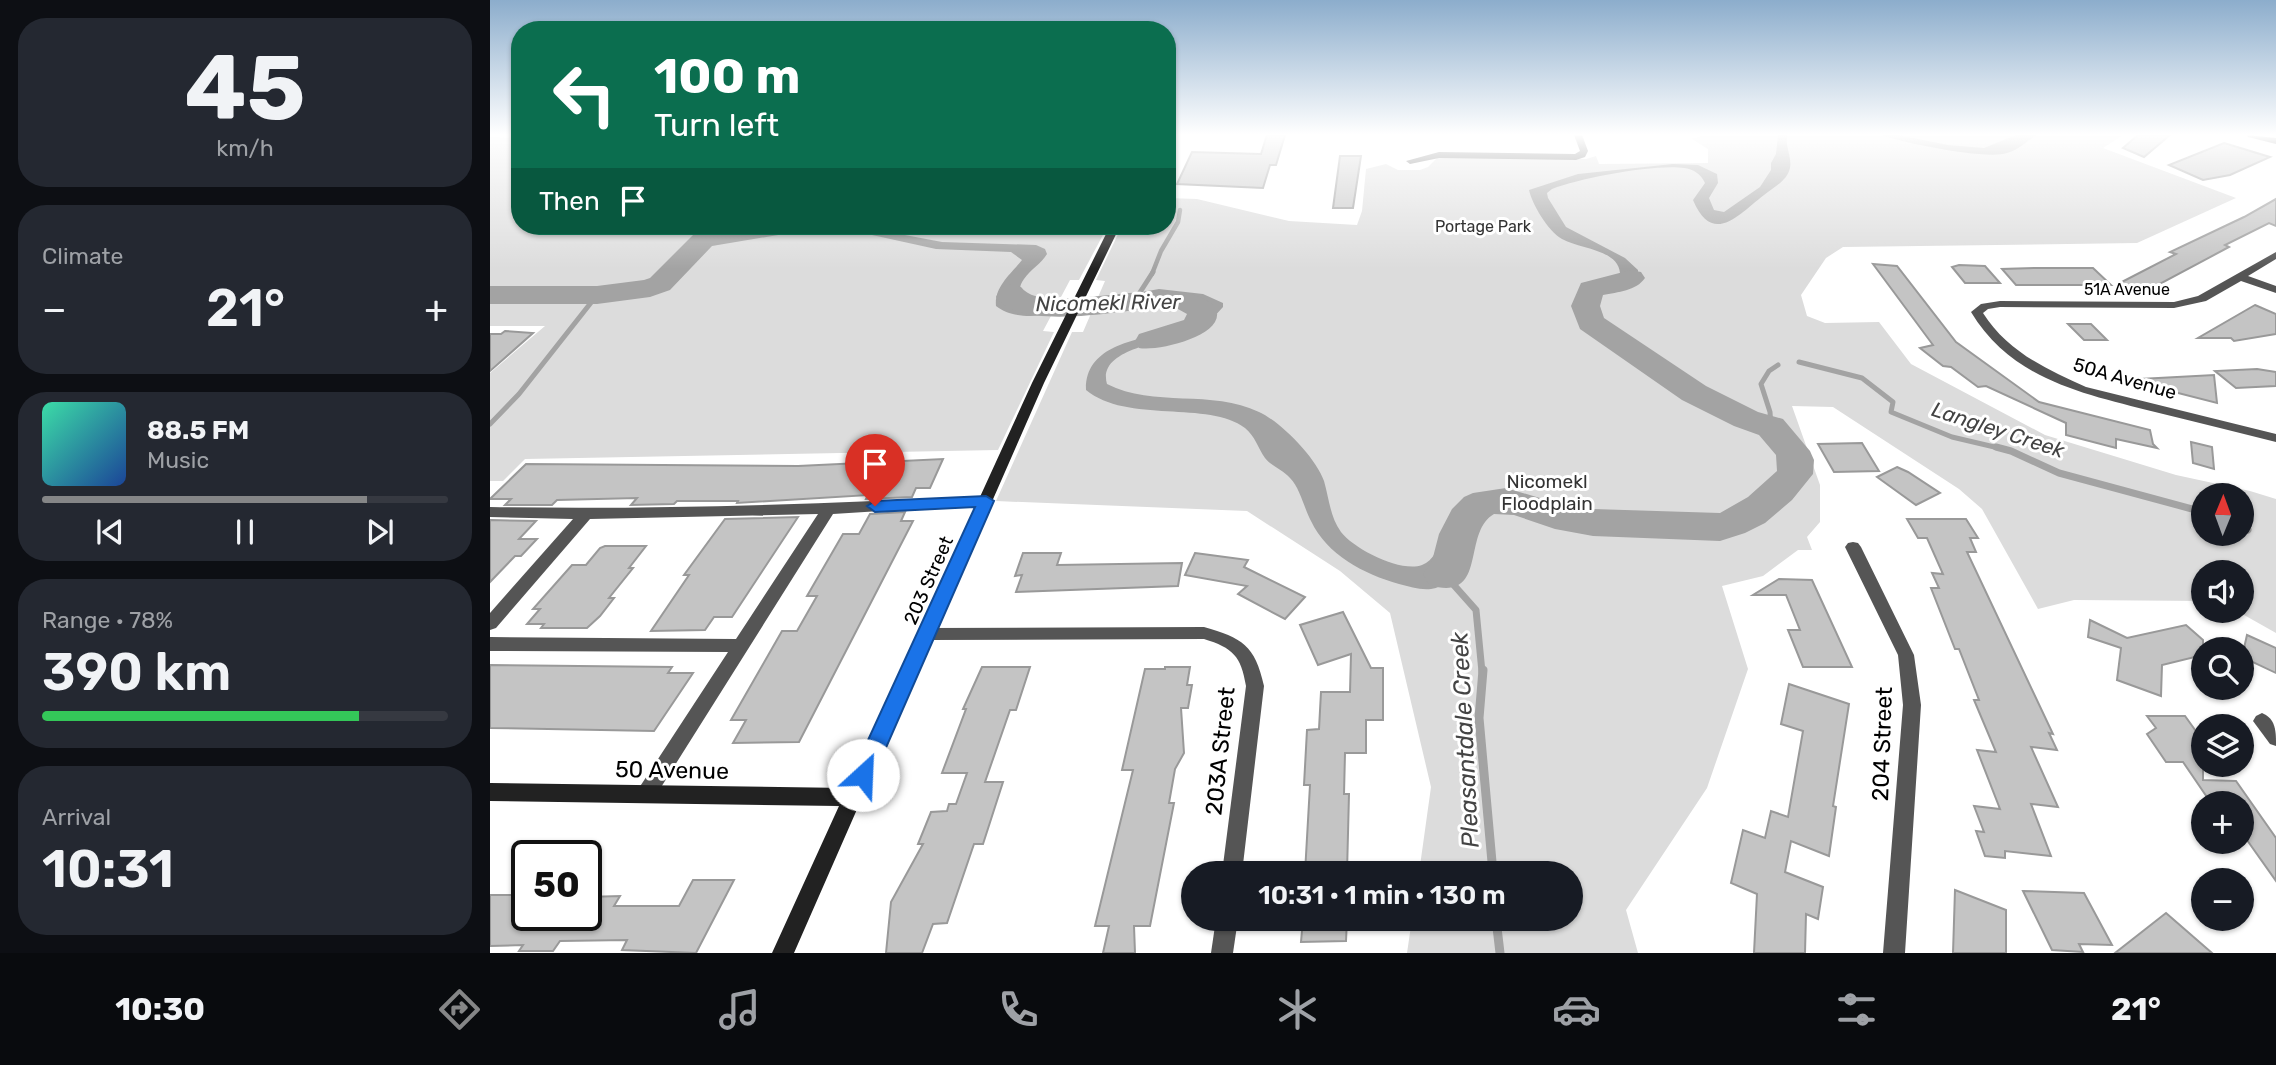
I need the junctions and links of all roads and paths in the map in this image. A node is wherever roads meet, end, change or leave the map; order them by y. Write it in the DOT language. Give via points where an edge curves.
graph roads {
  1 [pos="1110,235"];
  2 [pos="2276,255"];
  3 [pos="2241,276"];
  4 [pos="2276,290"];
  5 [pos="1982,321"];
  6 [pos="2276,438"];
  7 [pos="986,501"];
  8 [pos="829,509"];
  9 [pos="490,512"];
  10 [pos="586,514"];
  11 [pos="1853,547"];
  12 [pos="490,624"];
  13 [pos="927,634"];
  14 [pos="490,645"];
  15 [pos="741,646"];
  16 [pos="2262,721"];
  17 [pos="2276,738"];
  18 [pos="490,792"];
  19 [pos="646,794"];
  20 [pos="853,797"];
  21 [pos="1233,861"];
  22 [pos="1226,931"];
  23 [pos="783,953"];
  24 [pos="1223,953"];
  25 [pos="1894,953"];
  1 -- 7 [label="main road, 203 Street"];
  2 -- 3 [label="street, 51A Avenue"];
  3 -- 4 [label="street"];
  3 -- 5 [label="street, 51A Avenue" via="2202,299 2174,305 2000,304 1984,306 1978,312"];
  5 -- 6 [label="street, 50A Avenue" via="1997,340 2022,358 2082,390"];
  7 -- 8 [label="street"];
  7 -- 13 [label="main road, 203 Street"];
  8 -- 10 [label="street"];
  8 -- 15 [label="street"];
  9 -- 10 [label="street"];
  10 -- 12 [label="street"];
  11 -- 25 [label="street, 204 Street" via="1906,655 1912,705"];
  13 -- 20 [label="main road, 203 Street"];
  13 -- 21 [label="street, 203A Street" via="1204,633 1232,641 1251,660 1255,686"];
  14 -- 15 [label="street"];
  15 -- 19 [label="street"];
  16 -- 17 [label="street"];
  18 -- 19 [label="main road, 50 Avenue"];
  19 -- 20 [label="main road, 50 Avenue"];
  20 -- 23 [label="main road, 203 Street"];
  22 -- 24 [label="street"];
}
